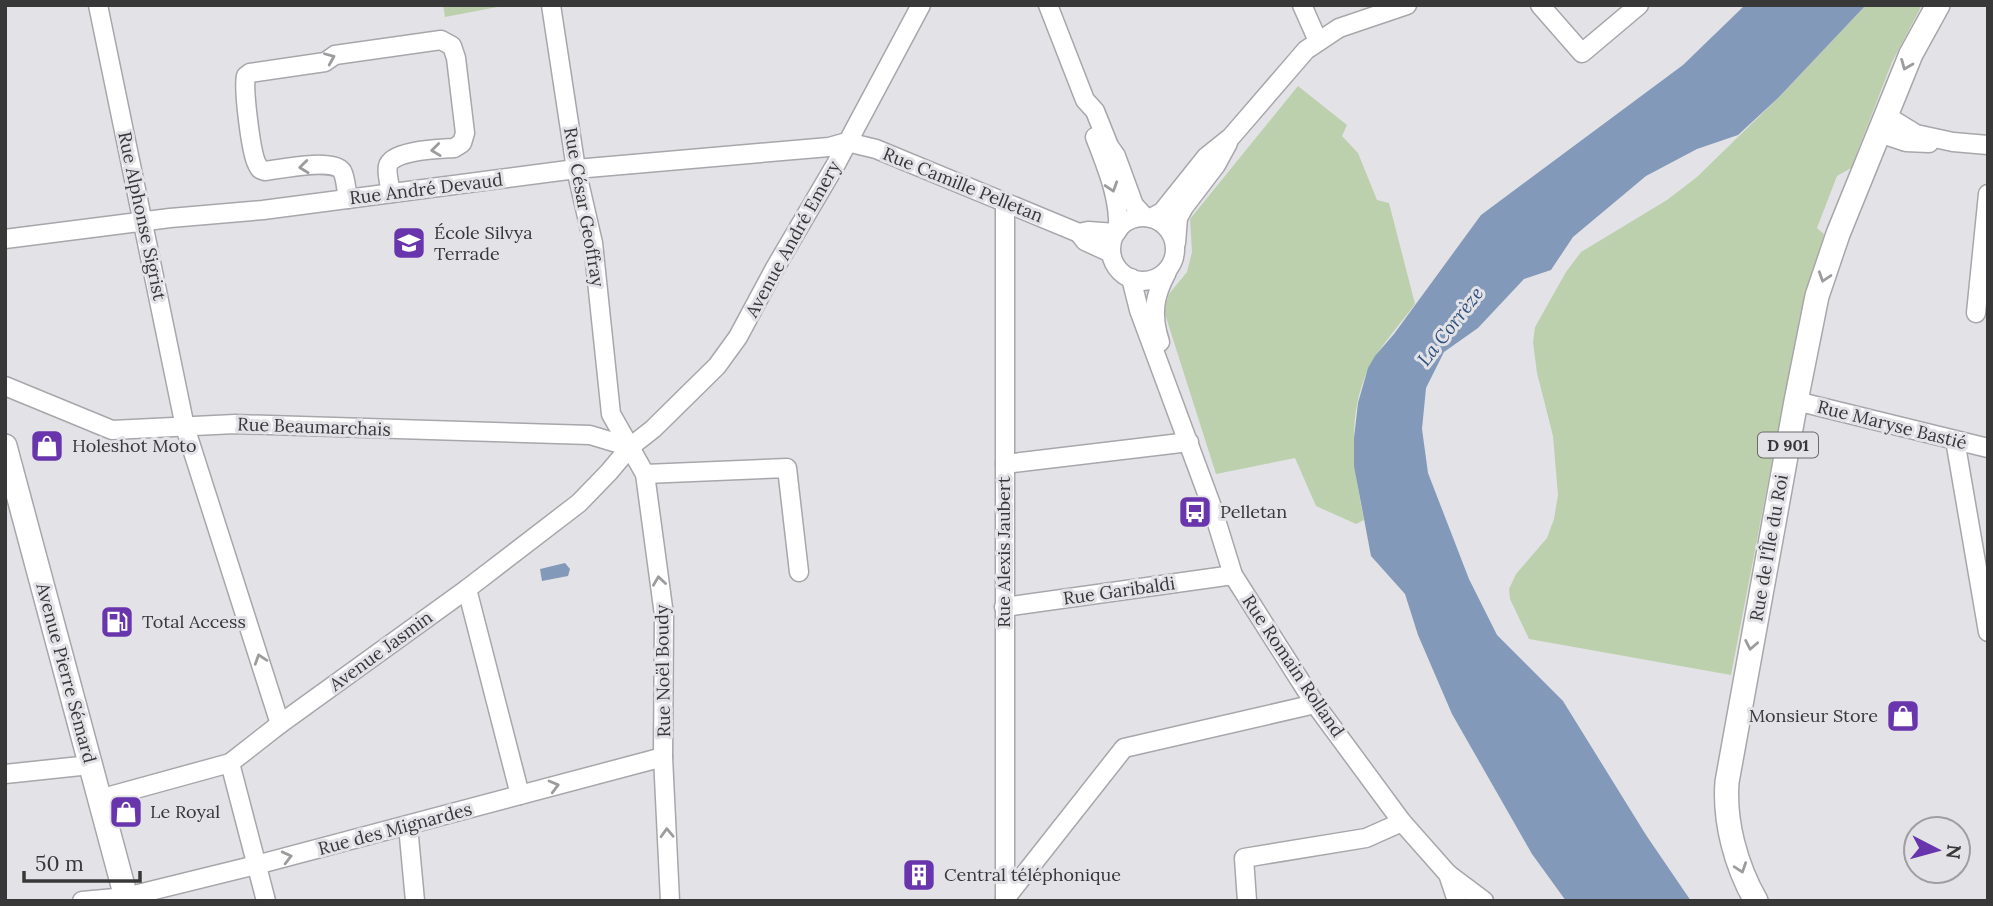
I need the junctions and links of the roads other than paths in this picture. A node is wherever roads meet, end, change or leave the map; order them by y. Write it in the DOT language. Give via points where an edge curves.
graph roads {
  1 [pos="98,5"];
  2 [pos="551,5"];
  3 [pos="920,5"];
  4 [pos="1048,5"];
  5 [pos="1301,5"];
  6 [pos="1407,5"];
  7 [pos="1540,5"];
  8 [pos="1639,5"];
  9 [pos="1938,5"];
  10 [pos="1318,41"];
  11 [pos="1086,100"];
  12 [pos="1882,124"];
  13 [pos="1231,137"];
  14 [pos="847,142"];
  15 [pos="1988,145"];
  16 [pos="576,169"];
  17 [pos="391,193"];
  18 [pos="1988,194"];
  19 [pos="348,199"];
  20 [pos="1005,203"];
  21 [pos="1148,218"];
  22 [pos="143,222"];
  23 [pos="1117,232"];
  24 [pos="1079,233"];
  25 [pos="5,239"];
  26 [pos="1175,245"];
  27 [pos="1111,254"];
  28 [pos="1169,268"];
  29 [pos="1131,278"];
  30 [pos="1976,313"];
  31 [pos="5,386"];
  32 [pos="1796,401"];
  33 [pos="1176,406"];
  34 [pos="185,426"];
  35 [pos="1955,440"];
  36 [pos="1189,442"];
  37 [pos="5,446"];
  38 [pos="631,447"];
  39 [pos="1988,448"];
  40 [pos="1004,464"];
  41 [pos="645,474"];
  42 [pos="799,572"];
  43 [pos="1233,575"];
  44 [pos="467,589"];
  45 [pos="1004,607"];
  46 [pos="1988,632"];
  47 [pos="1315,704"];
  48 [pos="281,723"];
  49 [pos="663,757"];
  50 [pos="230,763"];
  51 [pos="90,765"];
  52 [pos="5,774"];
  53 [pos="520,795"];
  54 [pos="99,799"];
  55 [pos="1402,822"];
  56 [pos="408,826"];
  57 [pos="256,865"];
  58 [pos="1448,874"];
  59 [pos="126,899"];
  60 [pos="1005,900"];
  61 [pos="82,901"];
  62 [pos="266,901"];
  63 [pos="415,901"];
  64 [pos="670,901"];
  65 [pos="1247,901"];
  66 [pos="1457,901"];
  67 [pos="1484,901"];
  68 [pos="1756,901"];
  1 -- 22 [label="street, Rue Alphonse Sigrist"];
  2 -- 16 [label="street, Rue César Geoffray"];
  3 -- 14 [label="street, Avenue André Emery"];
  4 -- 11 [label="street"];
  5 -- 10 [label="street"];
  6 -- 10 [label="street" via="1339,28"];
  7 -- 8 [label="street" via="1582,53"];
  9 -- 12 [label="main road, Rue de l'Île du Roi / D 901, one-way" via="1911,54"];
  10 -- 13 [label="street" via="1294,62"];
  11 -- 21 [label="street" via="1116,156 1134,205"];
  11 -- 23 [label="street, one-way" via="1086,113 1116,200"];
  12 -- 15 [label="street" via="1953,142"];
  12 -- 32 [label="main road, Rue de l'Île du Roi / D 901, one-way" via="1817,296"];
  13 -- 21 [label="street" via="1206,157 1162,212"];
  13 -- 26 [label="street" via="1178,218"];
  14 -- 16 [label="street, Rue André Devaud"];
  14 -- 20 [label="street, Rue Camille Pelletan" via="876,149"];
  14 -- 38 [label="street, Avenue André Emery" via="738,337 708,375"];
  16 -- 17 [label="street, Rue André Devaud"];
  16 -- 38 [label="street, Rue César Geoffray" via="593,243 611,414"];
  17 -- 19 [label="street, Rue André Devaud"];
  19 -- 17 [label="street, one-way" via="338,167 326,164 265,172 259,168 246,76 325,62 335,55 441,40 452,46 456,58 465,134 454,148 392,158 388,166"];
  18 -- 30 [label="street"];
  19 -- 22 [label="street, Rue André Devaud"];
  20 -- 24 [label="street, Rue Camille Pelletan"];
  20 -- 40 [label="street, Rue Alexis Jaubert"];
  21 -- 23 [label="street" via="1127,221"];
  21 -- 26 [label="street" via="1163,223"];
  22 -- 25 [label="street, Rue André Devaud"];
  22 -- 34 [label="street, Rue Alphonse Sigrist"];
  23 -- 24 [label="street, Rue Camille Pelletan"];
  23 -- 27 [label="street"];
  24 -- 27 [label="street, Rue Camille Pelletan"];
  26 -- 28 [label="street"];
  27 -- 29 [label="street" via="1116,266"];
  28 -- 29 [label="street" via="1147,281"];
  28 -- 33 [label="street, Rue Romain Rolland" via="1153,308"];
  29 -- 33 [label="street, Rue Romain Rolland"];
  31 -- 34 [label="street, Rue Beaumarchais" via="112,430"];
  32 -- 35 [label="street, Rue Maryse Bastié"];
  32 -- 68 [label="main road, Rue de l'Île du Roi / D 901, one-way" via="1727,782 1734,845"];
  33 -- 36 [label="street, Rue Romain Rolland"];
  34 -- 38 [label="street, Rue Beaumarchais" via="590,435"];
  48 -- 34 [label="street, Rue Alphonse Sigrist, one-way"];
  35 -- 39 [label="street, Rue Maryse Bastié"];
  35 -- 46 [label="street"];
  36 -- 40 [label="street"];
  36 -- 43 [label="street, Rue Romain Rolland"];
  37 -- 51 [label="main road, Avenue Pierre Sémard"];
  38 -- 41 [label="street, Rue Noël Boudy"];
  38 -- 44 [label="street, Avenue Jasmin" via="579,503"];
  40 -- 45 [label="street, Rue Alexis Jaubert"];
  41 -- 42 [label="street" via="787,468"];
  49 -- 41 [label="street, Rue Noël Boudy, one-way" via="664,615"];
  43 -- 45 [label="street, Rue Garibaldi"];
  43 -- 47 [label="street, Rue Romain Rolland"];
  44 -- 48 [label="street, Avenue Jasmin"];
  44 -- 53 [label="street"];
  45 -- 60 [label="street, Rue Alexis Jaubert"];
  47 -- 55 [label="street, Rue Romain Rolland"];
  47 -- 60 [label="street" via="1124,748"];
  48 -- 50 [label="street, Avenue Jasmin"];
  53 -- 49 [label="street, Rue des Mignardes, one-way"];
  64 -- 49 [label="street, Rue Noël Boudy, one-way"];
  50 -- 54 [label="street, Avenue Jasmin"];
  50 -- 57 [label="street"];
  51 -- 52 [label="street"];
  51 -- 54 [label="main road, Avenue Pierre Sémard"];
  53 -- 56 [label="street, Rue des Mignardes"];
  54 -- 59 [label="main road, Avenue Pierre Sémard"];
  55 -- 58 [label="street, Rue Romain Rolland"];
  55 -- 65 [label="street" via="1366,838 1244,858"];
  57 -- 56 [label="street, Rue des Mignardes, one-way"];
  56 -- 63 [label="street"];
  57 -- 59 [label="street, Rue des Mignardes"];
  57 -- 62 [label="street"];
  58 -- 66 [label="street, Rue Romain Rolland"];
  58 -- 67 [label="street"];
  59 -- 61 [label="street, Rue des Mignardes"];
}
